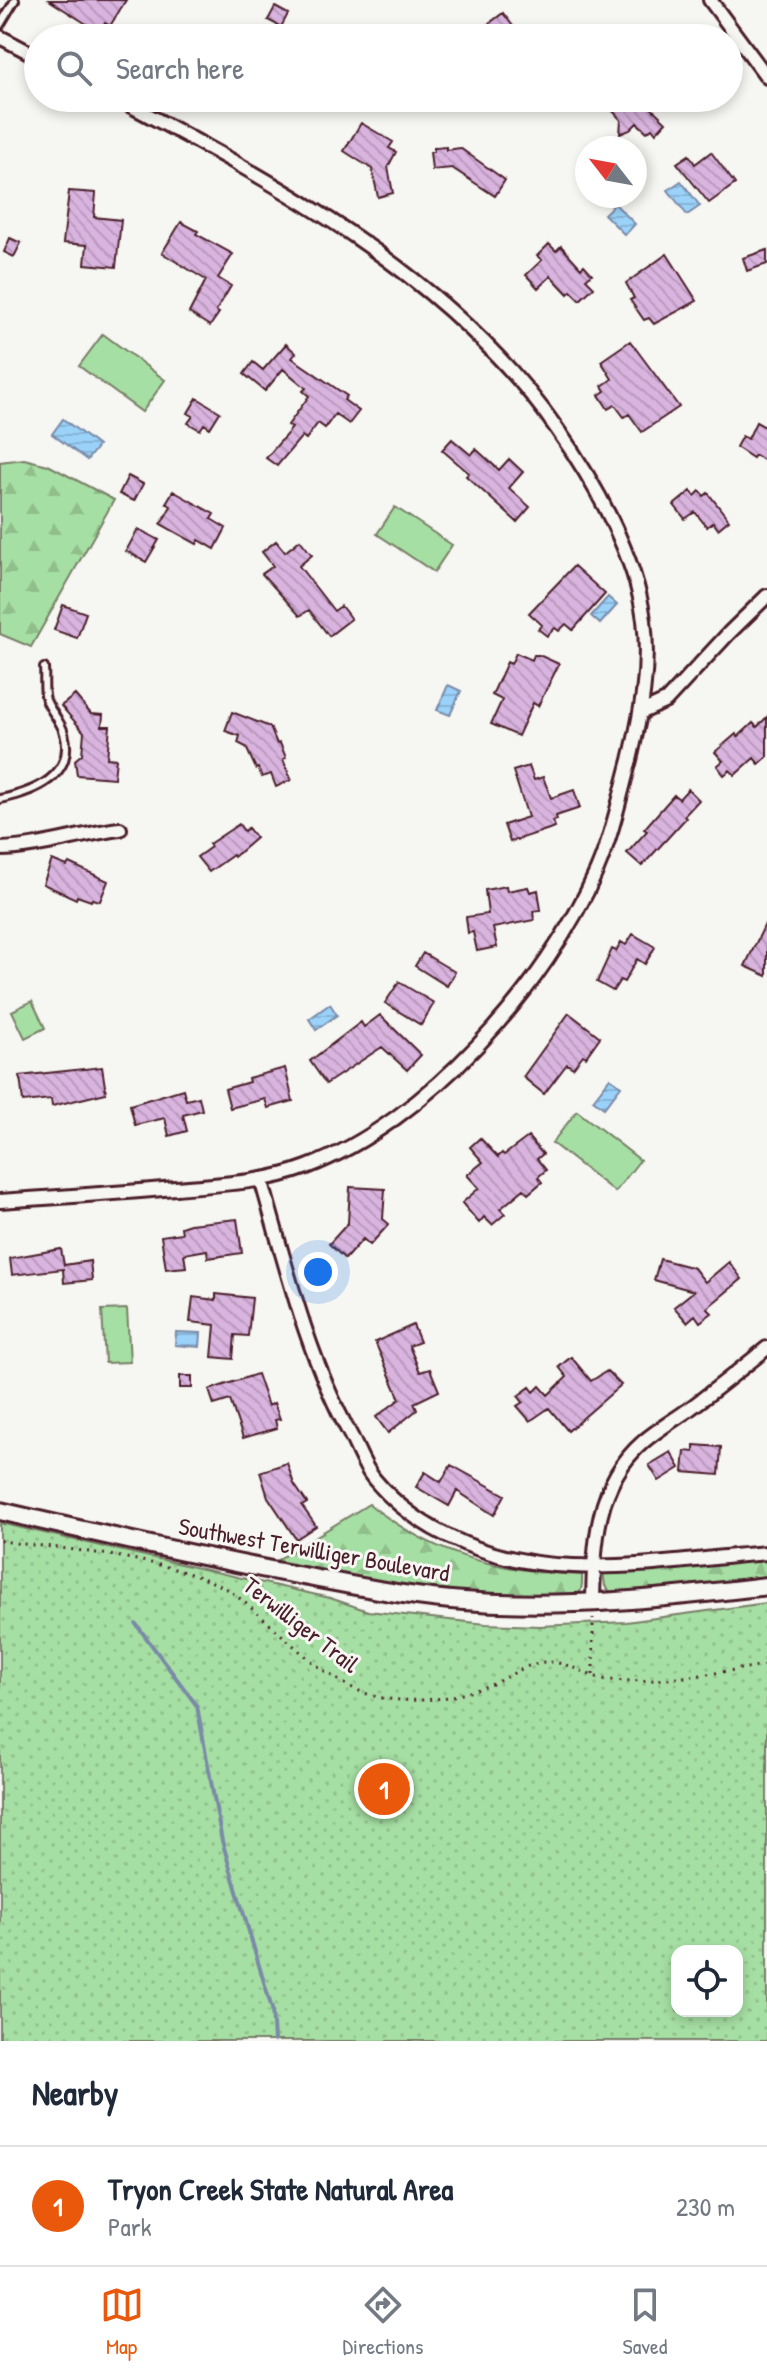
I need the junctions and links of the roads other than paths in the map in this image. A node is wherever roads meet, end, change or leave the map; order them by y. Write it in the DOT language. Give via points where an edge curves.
graph roads {
  1 [pos="15,0"];
  2 [pos="710,0"];
  3 [pos="728,24"];
  4 [pos="0,25"];
  5 [pos="0,37"];
  6 [pos="743,45"];
  7 [pos="24,50"];
  8 [pos="767,77"];
  9 [pos="142,112"];
  10 [pos="767,596"];
  11 [pos="44,668"];
  12 [pos="640,713"];
  13 [pos="0,799"];
  14 [pos="120,829"];
  15 [pos="0,849"];
  16 [pos="261,1179"];
  17 [pos="0,1201"];
  18 [pos="767,1348"];
  19 [pos="0,1511"];
  20 [pos="767,1553"];
  21 [pos="594,1566"];
  22 [pos="767,1586"];
  23 [pos="593,1602"];
  1 -- 4 [label="lane"];
  2 -- 3 [label="street"];
  5 -- 7 [label="street"];
  6 -- 8 [label="street"];
  9 -- 12 [label="street" via="251,171 414,279 496,353 540,405 597,494 639,591 646,639"];
  10 -- 12 [label="street" via="672,697"];
  11 -- 13 [label="lane" via="45,699 64,730 67,754 56,774 30,793"];
  12 -- 16 [label="street" via="611,832 593,879 550,954 490,1031 440,1082 365,1137 315,1164"];
  14 -- 15 [label="street"];
  16 -- 17 [label="street"];
  16 -- 21 [label="street" via="311,1349 373,1478 413,1515 479,1550 522,1561"];
  18 -- 21 [label="street" via="652,1434 624,1462 600,1515"];
  19 -- 23 [label="main road, Southwest Terwilliger Boulevard" via="381,1591 489,1603"];
  20 -- 21 [label="street"];
  21 -- 23 [label="street"];
  22 -- 23 [label="main road, Southwest Terwilliger Boulevard"];
}
